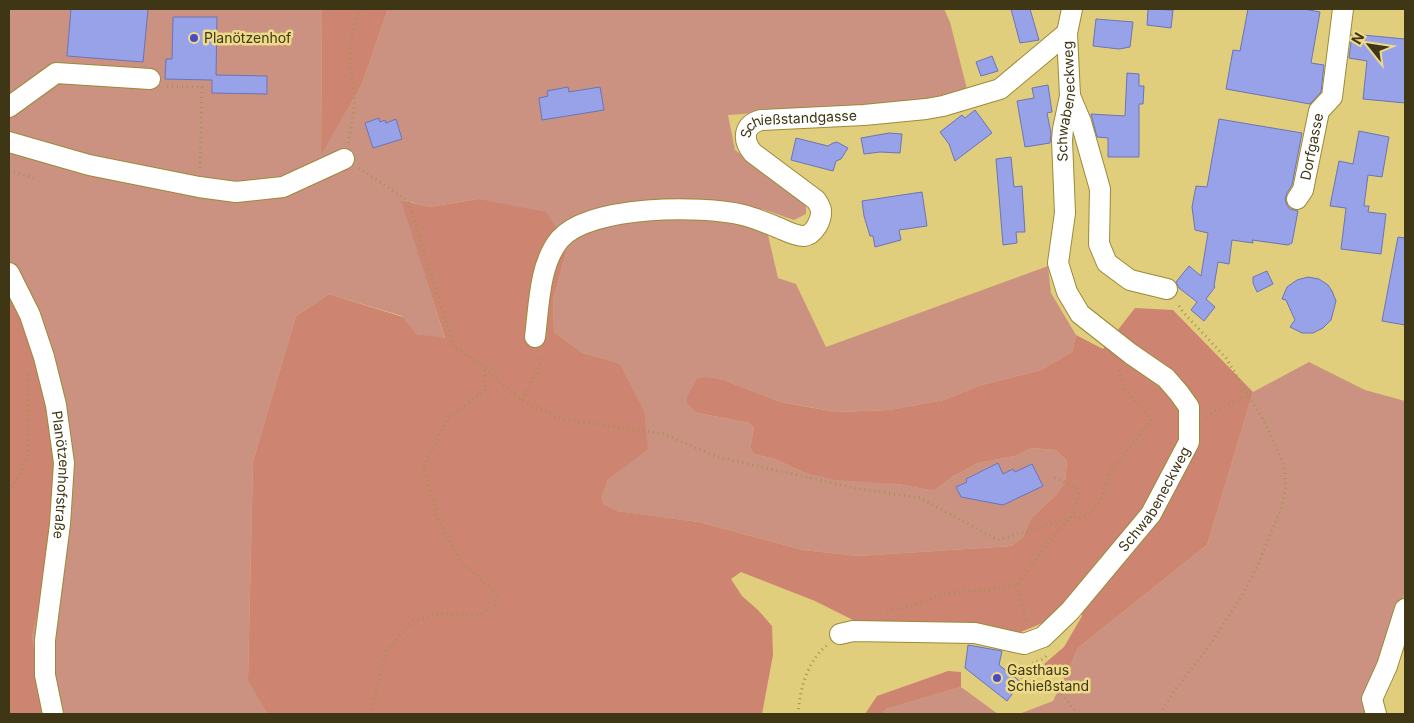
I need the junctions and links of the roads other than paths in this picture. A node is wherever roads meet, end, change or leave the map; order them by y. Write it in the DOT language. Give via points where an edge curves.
graph roads {
  1 [pos="1072,9"];
  2 [pos="1343,9"];
  3 [pos="1067,33"];
  4 [pos="150,79"];
  5 [pos="1070,96"];
  6 [pos="9,107"];
  7 [pos="9,142"];
  8 [pos="344,158"];
  9 [pos="1297,199"];
  10 [pos="9,273"];
  11 [pos="1167,289"];
  12 [pos="535,337"];
  13 [pos="1405,609"];
  14 [pos="840,634"];
  15 [pos="53,714"];
  16 [pos="1376,714"];
  1 -- 3 [label="street"];
  2 -- 9 [label="street, Dorfgasse" via="1332,97 1319,111 1303,190"];
  3 -- 5 [label="street, Schwabeneckweg"];
  3 -- 12 [label="street, Schießstandgasse" via="1000,89 943,106 864,115 761,120 752,124 746,136 753,153 819,204 819,220 810,234 794,234 744,215 696,209 651,210 608,216 582,225 566,234 551,252 544,271"];
  4 -- 6 [label="street" via="56,73"];
  5 -- 11 [label="street" via="1081,122 1100,190 1099,244 1107,263 1130,280"];
  5 -- 14 [label="street, Schwabeneckweg" via="1063,129 1065,213 1058,263 1067,292 1080,314 1166,378 1188,407 1189,442 1151,514 1070,611 1043,637 1042,646 974,633 853,631"];
  7 -- 8 [label="street" via="89,165 236,192 283,187"];
  10 -- 15 [label="street, Planötzenhofstraße" via="30,315 44,357 56,405 64,463 60,524 45,640 45,675"];
  13 -- 16 [label="street" via="1388,666 1372,698"];
}
